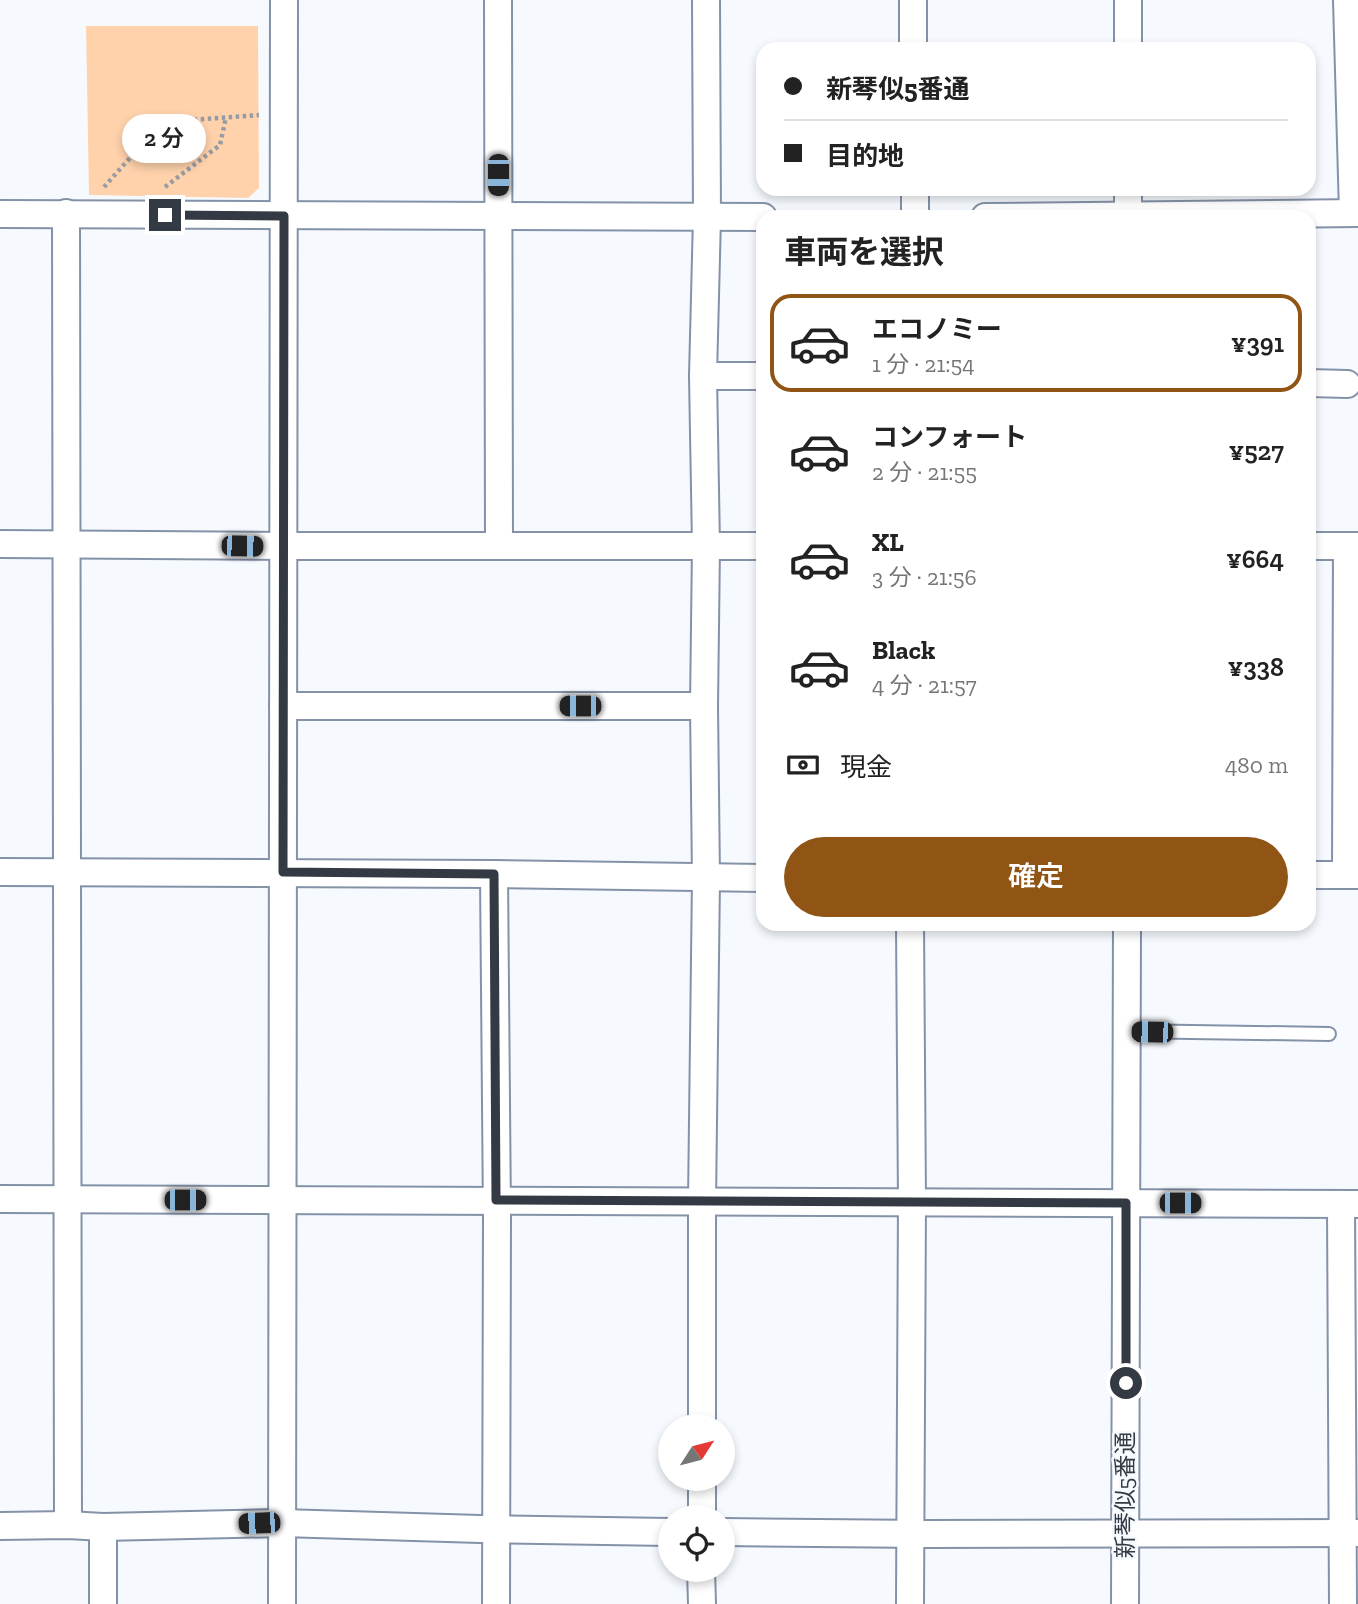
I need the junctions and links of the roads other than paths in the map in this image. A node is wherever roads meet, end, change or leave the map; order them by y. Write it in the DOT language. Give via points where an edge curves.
graph roads {
  1 [pos="284,0"];
  2 [pos="498,0"];
  3 [pos="706,0"];
  4 [pos="913,0"];
  5 [pos="1128,0"];
  6 [pos="1348,0"];
  7 [pos="913,42"];
  8 [pos="1128,42"];
  9 [pos="1128,207"];
  10 [pos="1085,210"];
  11 [pos="1242,210"];
  12 [pos="1316,212"];
  13 [pos="66,213"];
  14 [pos="1355,213"];
  15 [pos="0,214"];
  16 [pos="284,216"];
  17 [pos="499,216"];
  18 [pos="707,217"];
  19 [pos="756,217"];
  20 [pos="703,376"];
  21 [pos="756,376"];
  22 [pos="1316,383"];
  23 [pos="1347,384"];
  24 [pos="0,544"];
  25 [pos="67,544"];
  26 [pos="283,546"];
  27 [pos="499,546"];
  28 [pos="706,546"];
  29 [pos="756,546"];
  30 [pos="1316,546"];
  31 [pos="1352,546"];
  32 [pos="283,706"];
  33 [pos="704,706"];
  34 [pos="0,872"];
  35 [pos="67,872"];
  36 [pos="283,872"];
  37 [pos="494,874"];
  38 [pos="1316,875"];
  39 [pos="1352,875"];
  40 [pos="706,878"];
  41 [pos="756,878"];
  42 [pos="910,931"];
  43 [pos="1126,931"];
  44 [pos="1127,1031"];
  45 [pos="1329,1034"];
  46 [pos="0,1199"];
  47 [pos="67,1200"];
  48 [pos="283,1200"];
  49 [pos="496,1200"];
  50 [pos="702,1202"];
  51 [pos="912,1202"];
  52 [pos="1126,1203"];
  53 [pos="1350,1204"];
  54 [pos="702,1414"];
  55 [pos="282,1523"];
  56 [pos="68,1525"];
  57 [pos="0,1526"];
  58 [pos="103,1527"];
  59 [pos="496,1529"];
  60 [pos="658,1532"];
  61 [pos="735,1532"];
  62 [pos="1125,1533"];
  63 [pos="1351,1533"];
  64 [pos="910,1534"];
  65 [pos="701,1582"];
  66 [pos="103,1604"];
  67 [pos="282,1604"];
  68 [pos="496,1604"];
  69 [pos="702,1604"];
  70 [pos="910,1604"];
  71 [pos="1125,1604"];
  72 [pos="1343,1604"];
  1 -- 16 [label="street"];
  2 -- 17 [label="street"];
  3 -- 18 [label="street"];
  4 -- 7 [label="street"];
  5 -- 8 [label="street"];
  6 -- 14 [label="street"];
  9 -- 10 [label="street"];
  9 -- 11 [label="street"];
  12 -- 14 [label="street"];
  13 -- 15 [label="street"];
  13 -- 16 [label="street"];
  13 -- 25 [label="street"];
  16 -- 17 [label="street"];
  16 -- 26 [label="street"];
  17 -- 18 [label="street"];
  17 -- 27 [label="street"];
  18 -- 19 [label="street"];
  18 -- 20 [label="street"];
  20 -- 21 [label="street"];
  20 -- 28 [label="street"];
  22 -- 23 [label="street"];
  24 -- 25 [label="street"];
  25 -- 26 [label="street"];
  25 -- 35 [label="street"];
  26 -- 27 [label="street"];
  26 -- 32 [label="street"];
  27 -- 28 [label="street"];
  28 -- 29 [label="street"];
  28 -- 33 [label="street"];
  30 -- 31 [label="street"];
  31 -- 39 [label="street"];
  32 -- 33 [label="street"];
  32 -- 36 [label="street"];
  33 -- 40 [label="street"];
  34 -- 35 [label="street"];
  35 -- 36 [label="street"];
  35 -- 47 [label="street"];
  36 -- 37 [label="street"];
  36 -- 48 [label="street"];
  37 -- 40 [label="street"];
  37 -- 49 [label="street"];
  38 -- 39 [label="street"];
  40 -- 41 [label="street"];
  40 -- 50 [label="street"];
  42 -- 51 [label="street"];
  43 -- 44 [label="street, 新琴似5番通"];
  44 -- 45 [label="lane"];
  44 -- 52 [label="street, 新琴似5番通"];
  46 -- 47 [label="street"];
  47 -- 48 [label="street"];
  47 -- 56 [label="street"];
  48 -- 49 [label="street"];
  48 -- 55 [label="street"];
  49 -- 50 [label="street"];
  49 -- 59 [label="street"];
  50 -- 51 [label="street"];
  50 -- 54 [label="street"];
  51 -- 52 [label="street"];
  51 -- 64 [label="street"];
  52 -- 53 [label="street"];
  52 -- 62 [label="street, 新琴似5番通"];
  53 -- 63 [label="street"];
  55 -- 58 [label="street"];
  55 -- 59 [label="street"];
  55 -- 67 [label="street"];
  56 -- 57 [label="street"];
  56 -- 58 [label="street"];
  58 -- 66 [label="street"];
  59 -- 60 [label="street"];
  59 -- 68 [label="street"];
  61 -- 64 [label="street"];
  62 -- 63 [label="street"];
  62 -- 64 [label="street"];
  62 -- 71 [label="street, 新琴似5番通"];
  63 -- 72 [label="street"];
  64 -- 70 [label="street"];
  65 -- 69 [label="street"];
}
